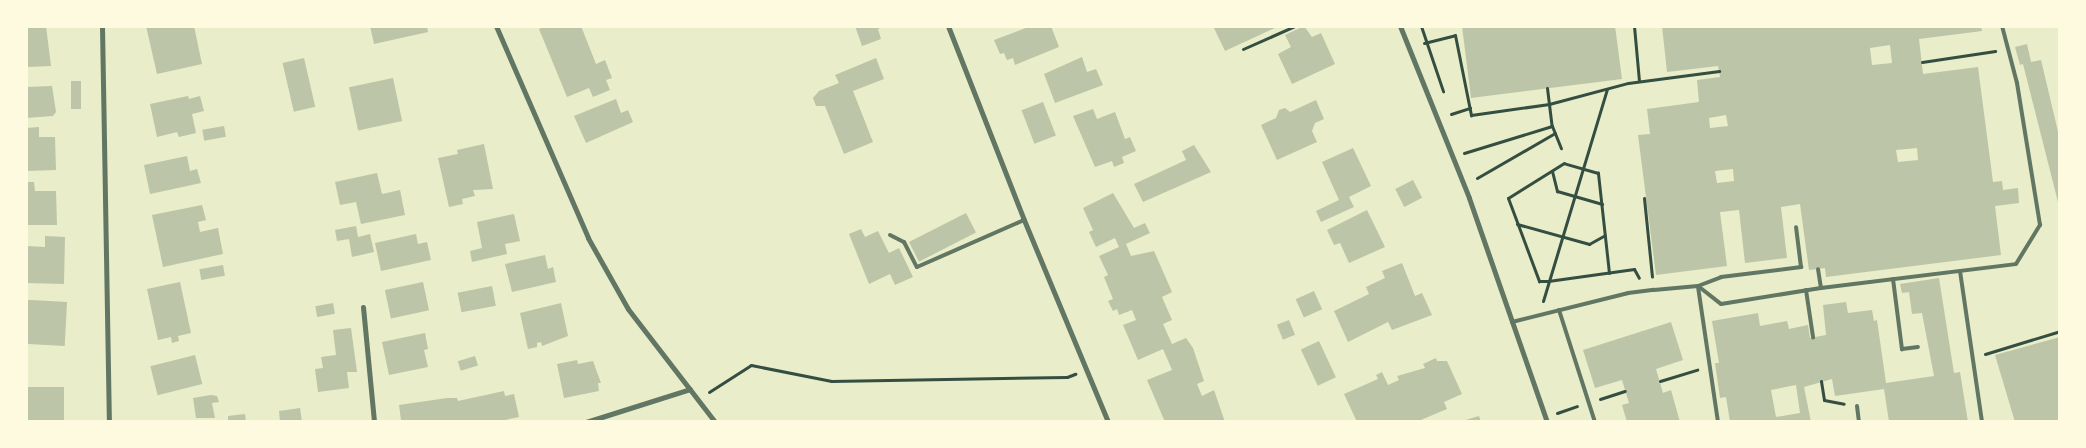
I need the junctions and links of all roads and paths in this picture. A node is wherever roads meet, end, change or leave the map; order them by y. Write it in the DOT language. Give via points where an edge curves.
graph roads {
  1 [pos="102,26"];
  2 [pos="496,26"];
  3 [pos="948,26"];
  4 [pos="1294,26"];
  5 [pos="1400,26"];
  6 [pos="1634,26"];
  7 [pos="2002,26"];
  8 [pos="1407,48"];
  9 [pos="1243,49"];
  10 [pos="2008,49"];
  11 [pos="1922,62"];
  12 [pos="1719,71"];
  13 [pos="1639,81"];
  14 [pos="1547,88"];
  15 [pos="1607,88"];
  16 [pos="1549,104"];
  17 [pos="1470,108"];
  18 [pos="1451,114"];
  19 [pos="1552,126"];
  20 [pos="1555,133"];
  21 [pos="1561,148"];
  22 [pos="1454,158"];
  23 [pos="1583,168"];
  24 [pos="1552,171"];
  25 [pos="1477,178"];
  26 [pos="1574,196"];
  27 [pos="1644,198"];
  28 [pos="1602,204"];
  29 [pos="1024,220"];
  30 [pos="1517,224"];
  31 [pos="1796,226"];
  32 [pos="890,235"];
  33 [pos="1605,235"];
  34 [pos="1562,236"];
  35 [pos="1818,269"];
  36 [pos="1960,272"];
  37 [pos="1609,273"];
  38 [pos="1893,279"];
  39 [pos="1548,281"];
  40 [pos="1698,286"];
  41 [pos="1821,288"];
  42 [pos="1546,290"];
  43 [pos="1806,290"];
  44 [pos="364,307"];
  45 [pos="1559,310"];
  46 [pos="1512,322"];
  47 [pos="2060,331"];
  48 [pos="1813,337"];
  49 [pos="1918,347"];
  50 [pos="1973,357"];
  51 [pos="1710,366"];
  52 [pos="1067,377"];
  53 [pos="1660,381"];
  54 [pos="1821,381"];
  55 [pos="690,389"];
  56 [pos="698,399"];
  57 [pos="1857,406"];
  58 [pos="109,422"];
  59 [pos="374,422"];
  60 [pos="586,422"];
  61 [pos="715,422"];
  62 [pos="1108,422"];
  63 [pos="1547,422"];
  64 [pos="1595,422"];
  65 [pos="1718,422"];
  66 [pos="1860,422"];
  67 [pos="1982,422"];
  1 -- 58 [label="street"];
  2 -- 55 [label="street" via="588,238 628,309"];
  3 -- 29 [label="street"];
  4 -- 9 [label="path"];
  5 -- 8 [label="street"];
  6 -- 13 [label="path"];
  7 -- 10 [label="lane"];
  8 -- 17 [label="path" via="1456,35"];
  8 -- 22 [label="street"];
  10 -- 11 [label="path"];
  10 -- 36 [label="lane" via="2017,83 2040,225 2016,264"];
  12 -- 13 [label="path"];
  13 -- 15 [label="path"];
  14 -- 16 [label="path"];
  15 -- 16 [label="path"];
  15 -- 23 [label="path"];
  16 -- 17 [label="path" via="1471,115"];
  16 -- 19 [label="path"];
  17 -- 18 [label="path"];
  19 -- 20 [label="path"];
  19 -- 22 [label="path"];
  20 -- 21 [label="path"];
  20 -- 25 [label="path"];
  22 -- 46 [label="street"];
  23 -- 24 [label="path" via="1564,163"];
  23 -- 26 [label="path"];
  23 -- 28 [label="path" via="1598,173"];
  24 -- 26 [label="path" via="1557,191"];
  24 -- 30 [label="path" via="1508,198"];
  26 -- 28 [label="path"];
  26 -- 34 [label="path"];
  27 -- 37 [label="path" via="1652,277 1639,278 1634,269"];
  28 -- 33 [label="path"];
  29 -- 32 [label="lane" via="917,267 904,242"];
  29 -- 62 [label="street"];
  30 -- 34 [label="path"];
  30 -- 39 [label="path" via="1539,281"];
  31 -- 40 [label="lane" via="1801,267 1721,277"];
  33 -- 34 [label="path" via="1590,244"];
  33 -- 37 [label="path"];
  34 -- 39 [label="path"];
  35 -- 41 [label="lane"];
  36 -- 38 [label="lane"];
  36 -- 50 [label="lane"];
  37 -- 39 [label="path"];
  38 -- 41 [label="lane"];
  38 -- 49 [label="lane" via="1902,349"];
  39 -- 42 [label="path"];
  40 -- 43 [label="lane" via="1721,304"];
  40 -- 45 [label="lane" via="1628,293"];
  40 -- 51 [label="lane"];
  41 -- 43 [label="lane"];
  43 -- 48 [label="lane"];
  44 -- 59 [label="street"];
  45 -- 46 [label="lane"];
  45 -- 64 [label="lane"];
  46 -- 63 [label="street"];
  47 -- 50 [label="path"];
  50 -- 67 [label="lane"];
  51 -- 53 [label="path"];
  51 -- 65 [label="lane"];
  52 -- 56 [label="path" via="831,381 751,366"];
  54 -- 57 [label="path" via="1824,400"];
  55 -- 56 [label="street"];
  55 -- 60 [label="street"];
  56 -- 61 [label="street"];
  57 -- 66 [label="lane"];
}
